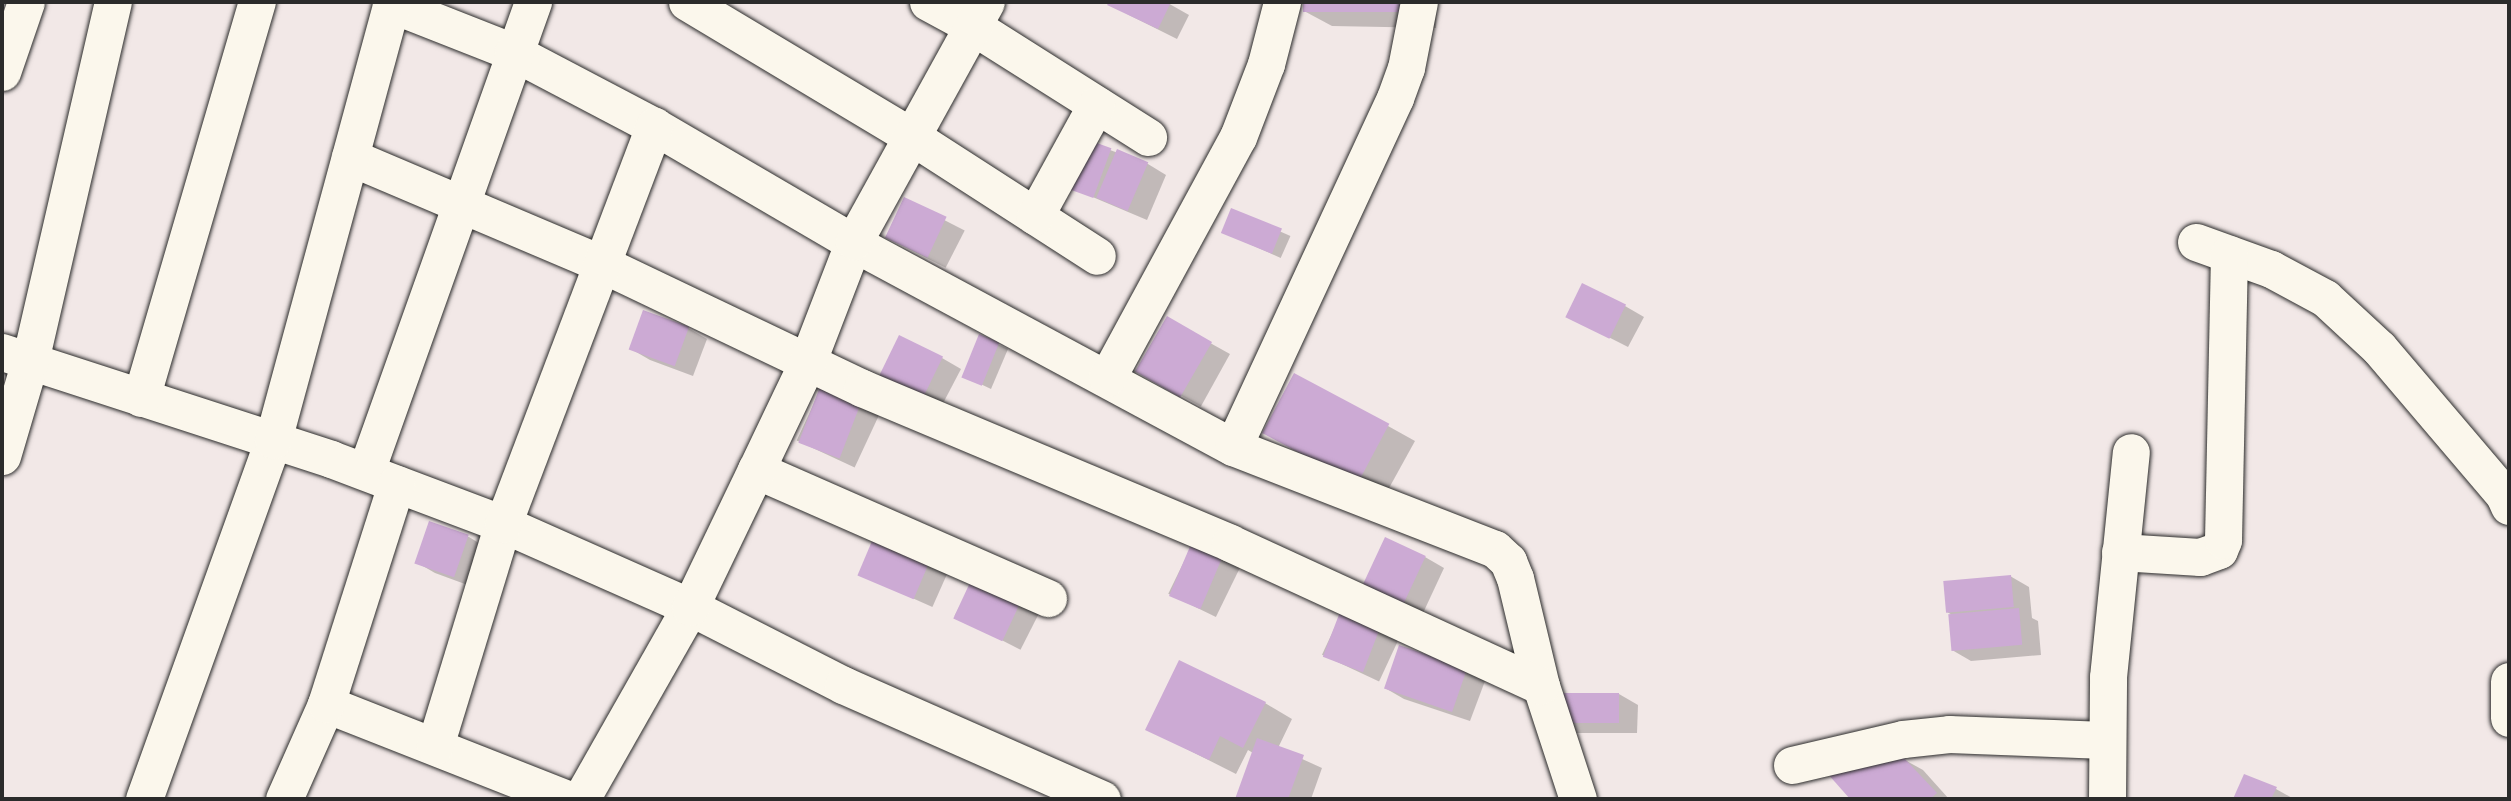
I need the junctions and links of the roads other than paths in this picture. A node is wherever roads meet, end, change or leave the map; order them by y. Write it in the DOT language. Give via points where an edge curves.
graph roads {
  1 [pos="26,2"];
  2 [pos="113,2"];
  3 [pos="257,2"];
  4 [pos="533,2"];
  5 [pos="687,2"];
  6 [pos="928,2"];
  7 [pos="1282,2"];
  8 [pos="1419,2"];
  9 [pos="392,3"];
  10 [pos="980,14"];
  11 [pos="513,52"];
  12 [pos="2,72"];
  13 [pos="1096,105"];
  14 [pos="654,126"];
  15 [pos="911,136"];
  16 [pos="1148,137"];
  17 [pos="350,158"];
  18 [pos="461,202"];
  19 [pos="1035,216"];
  20 [pos="854,241"];
  21 [pos="1097,256"];
  22 [pos="602,264"];
  23 [pos="16,356"];
  24 [pos="807,363"];
  25 [pos="1107,378"];
  26 [pos="141,398"];
  27 [pos="273,440"];
  28 [pos="1233,447"];
  29 [pos="2131,453"];
  30 [pos="2,456"];
  31 [pos="757,470"];
  32 [pos="381,477"];
  33 [pos="2509,506"];
  34 [pos="503,524"];
  35 [pos="2120,552"];
  36 [pos="1048,598"];
  37 [pos="690,607"];
  38 [pos="2509,681"];
  39 [pos="1541,686"];
  40 [pos="326,704"];
  41 [pos="2509,718"];
  42 [pos="2105,740"];
  43 [pos="435,746"];
  44 [pos="1792,765"];
  45 [pos="144,799"];
  46 [pos="285,799"];
  47 [pos="567,799"];
  48 [pos="582,799"];
  49 [pos="1102,799"];
  50 [pos="1578,799"];
  51 [pos="2107,799"];
  1 -- 12 [label="street"];
  2 -- 23 [label="street"];
  3 -- 26 [label="street"];
  4 -- 11 [label="street"];
  5 -- 15 [label="street"];
  6 -- 10 [label="street"];
  7 -- 25 [label="street" via="1266,64 1238,137"];
  8 -- 28 [label="street" via="1395,98"];
  9 -- 11 [label="street"];
  9 -- 17 [label="street"];
  10 -- 13 [label="street"];
  10 -- 15 [label="street"];
  11 -- 14 [label="street"];
  11 -- 18 [label="street"];
  13 -- 16 [label="street"];
  13 -- 19 [label="street"];
  14 -- 20 [label="street"];
  14 -- 22 [label="street"];
  15 -- 19 [label="street"];
  15 -- 20 [label="street"];
  17 -- 18 [label="street"];
  17 -- 27 [label="street"];
  18 -- 22 [label="street"];
  18 -- 32 [label="street"];
  19 -- 21 [label="street"];
  20 -- 24 [label="street"];
  20 -- 25 [label="street"];
  22 -- 24 [label="street"];
  22 -- 34 [label="street"];
  23 -- 26 [label="street"];
  23 -- 30 [label="street"];
  24 -- 31 [label="street"];
  24 -- 39 [label="street" via="1230,543"];
  25 -- 28 [label="street"];
  26 -- 27 [label="street"];
  27 -- 32 [label="street"];
  27 -- 45 [label="street"];
  28 -- 39 [label="street" via="1495,549 1508,561 1515,578"];
  29 -- 35 [label="street"];
  31 -- 36 [label="street"];
  31 -- 37 [label="street"];
  32 -- 34 [label="street"];
  32 -- 40 [label="street"];
  33 -- 35 [label="street" via="2378,348 2325,298 2301,283 2213,248 2223,540 2219,550 2200,558"];
  34 -- 37 [label="street"];
  34 -- 43 [label="street"];
  35 -- 42 [label="street"];
  37 -- 48 [label="street"];
  37 -- 49 [label="street" via="843,685"];
  38 -- 41 [label="street"];
  39 -- 50 [label="street"];
  40 -- 43 [label="street"];
  40 -- 46 [label="street"];
  42 -- 44 [label="street" via="1949,734 1903,739"];
  42 -- 51 [label="street"];
  43 -- 47 [label="street"];
}
